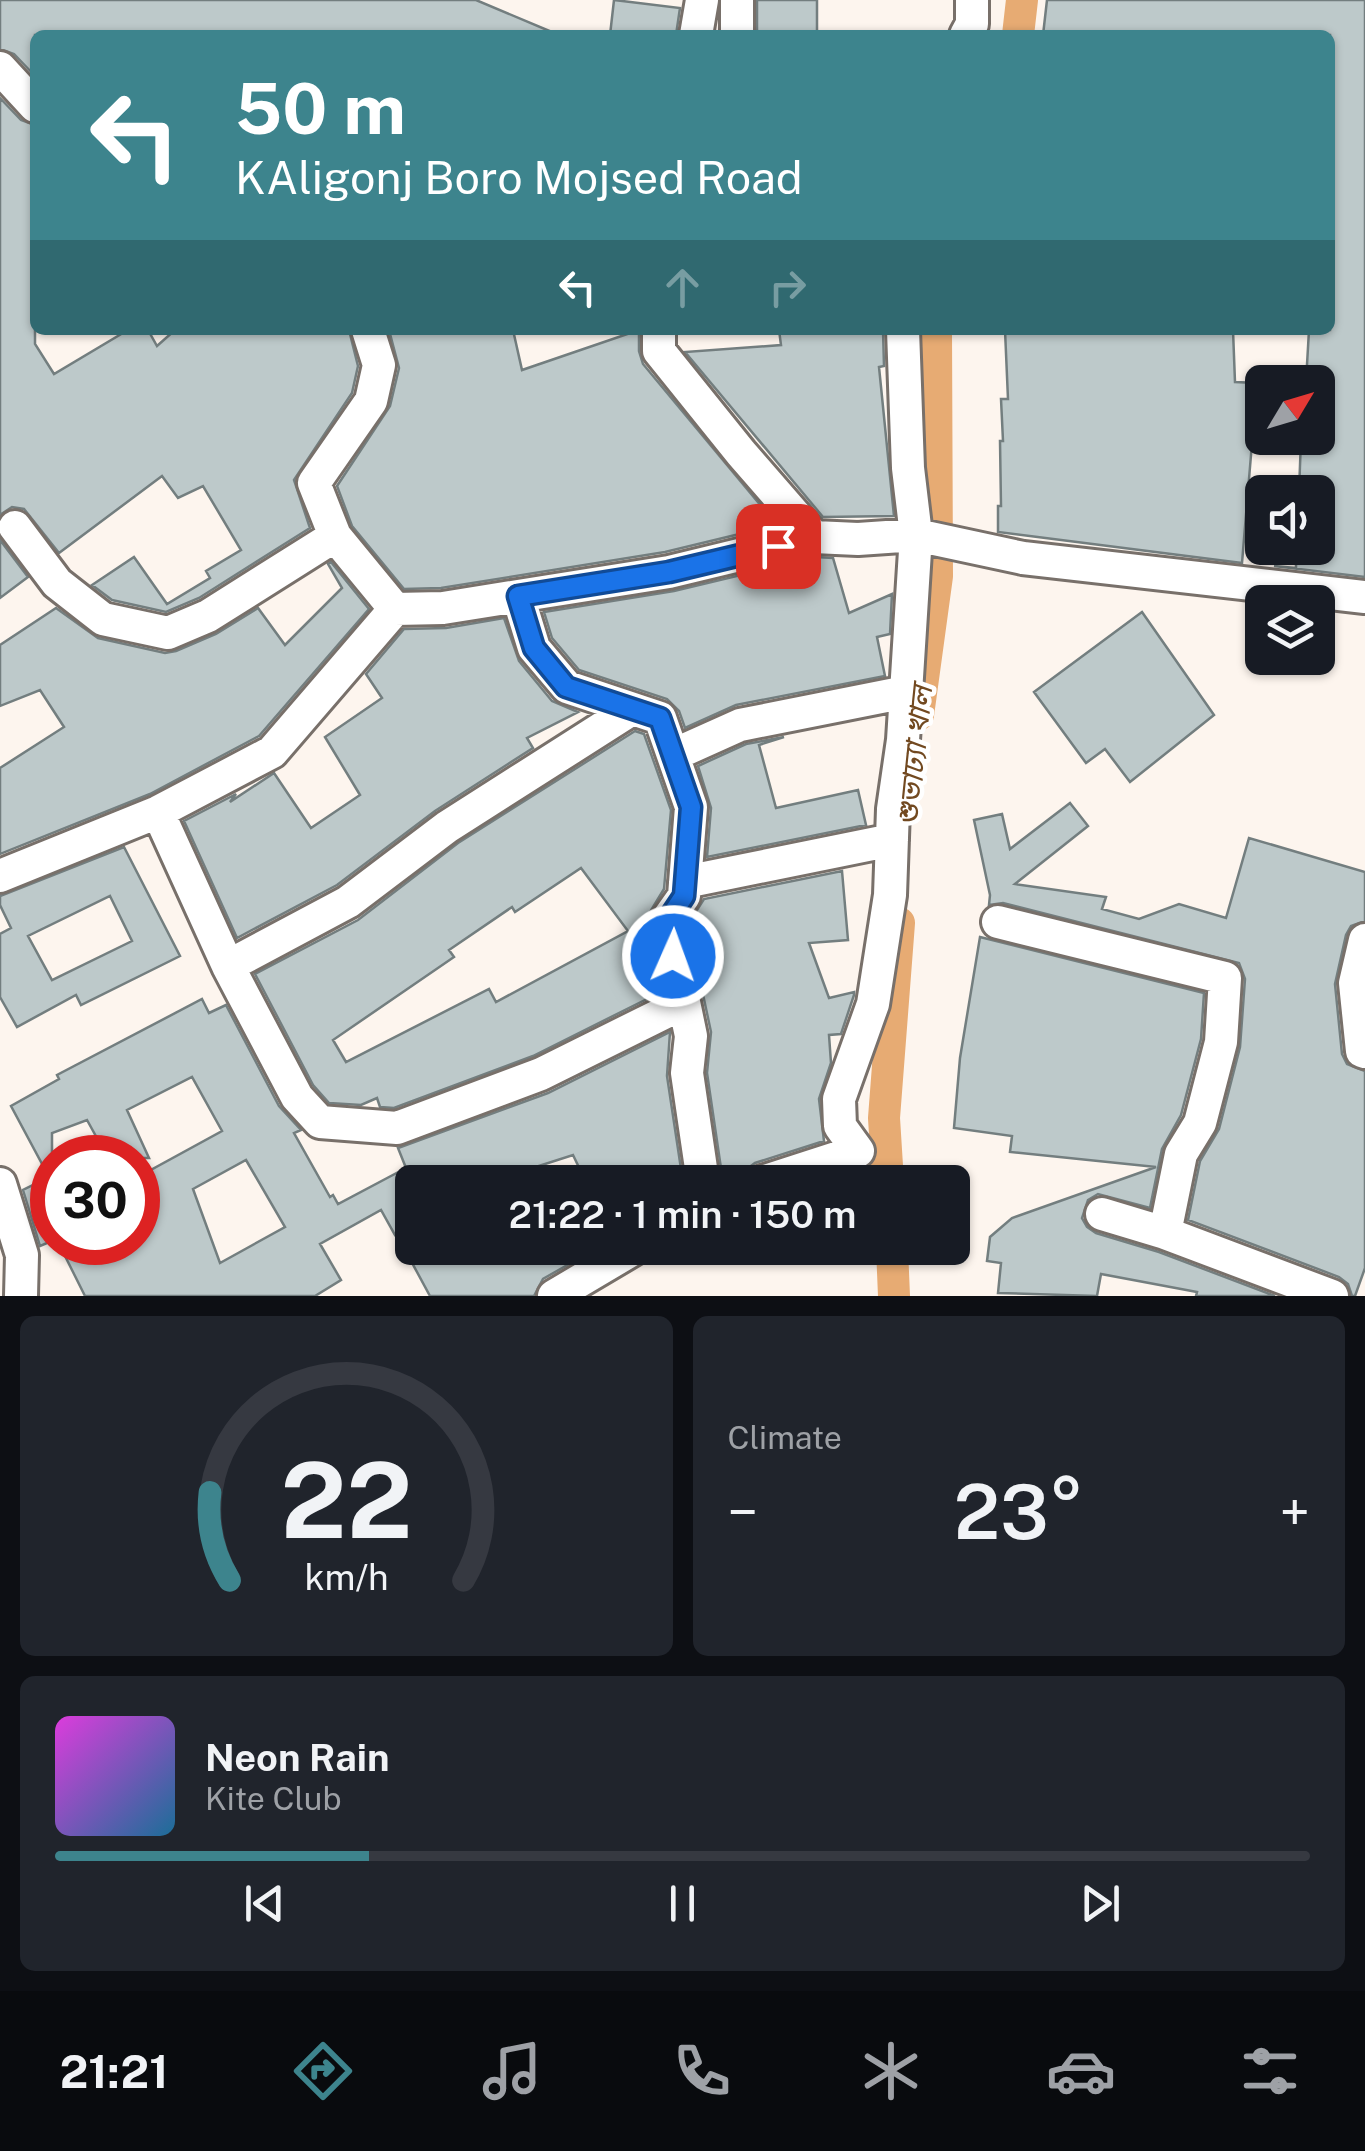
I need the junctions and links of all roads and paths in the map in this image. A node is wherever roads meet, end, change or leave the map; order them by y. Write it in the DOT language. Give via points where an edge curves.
graph roads {
  1 [pos="702,0"];
  2 [pos="738,0"];
  3 [pos="972,0"];
  4 [pos="697,30"];
  5 [pos="737,30"];
  6 [pos="969,30"];
  7 [pos="0,68"];
  8 [pos="30,101"];
  9 [pos="370,335"];
  10 [pos="659,335"];
  11 [pos="902,335"];
  12 [pos="15,527"];
  13 [pos="916,535"];
  14 [pos="335,536"];
  15 [pos="814,536"];
  16 [pos="518,596"];
  17 [pos="1365,597"];
  18 [pos="396,609"];
  19 [pos="906,692"];
  20 [pos="646,713"];
  21 [pos="673,755"];
  22 [pos="158,812"];
  23 [pos="892,840"];
  24 [pos="0,876"];
  25 [pos="685,882"];
  26 [pos="998,922"];
  27 [pos="1365,940"];
  28 [pos="228,966"];
  29 [pos="684,1004"];
  30 [pos="1365,1052"];
  31 [pos="701,1165"];
  32 [pos="815,1165"];
  33 [pos="0,1184"];
  34 [pos="1102,1214"];
  35 [pos="1165,1233"];
  36 [pos="616,1265"];
  37 [pos="588,1288"];
  38 [pos="21,1296"];
  39 [pos="554,1296"];
  40 [pos="1332,1296"];
  1 -- 4 [label="street"];
  2 -- 5 [label="street"];
  3 -- 6 [label="street"];
  7 -- 8 [label="street"];
  9 -- 14 [label="street" via="379,365 370,401 314,483"];
  10 -- 15 [label="street" via="659,351"];
  11 -- 13 [label="street"];
  12 -- 14 [label="street" via="58,583 103,619 168,633 208,616"];
  13 -- 15 [label="street"];
  13 -- 17 [label="street" via="1024,558"];
  13 -- 19 [label="street"];
  14 -- 18 [label="street"];
  15 -- 16 [label="street" via="669,572"];
  16 -- 18 [label="street"];
  16 -- 20 [label="street" via="534,648 566,687"];
  18 -- 22 [label="street" via="272,752"];
  19 -- 21 [label="street" via="740,725"];
  19 -- 23 [label="street"];
  20 -- 21 [label="street"];
  20 -- 28 [label="street" via="448,828 348,902"];
  21 -- 25 [label="street" via="691,807"];
  22 -- 24 [label="street"];
  22 -- 28 [label="street"];
  23 -- 25 [label="street"];
  23 -- 32 [label="street" via="873,1004 839,1098 840,1126 858,1151"];
  25 -- 29 [label="street" via="668,920"];
  26 -- 35 [label="street" via="1226,978 1221,1042 1200,1122 1181,1154"];
  27 -- 30 [label="street" via="1355,983"];
  28 -- 29 [label="street" via="298,1097 320,1122 346,1126 397,1128 541,1074"];
  29 -- 31 [label="street"];
  33 -- 38 [label="street" via="22,1255"];
  34 -- 35 [label="street"];
  35 -- 40 [label="street"];
  36 -- 37 [label="street"];
  37 -- 39 [label="street"];
}
